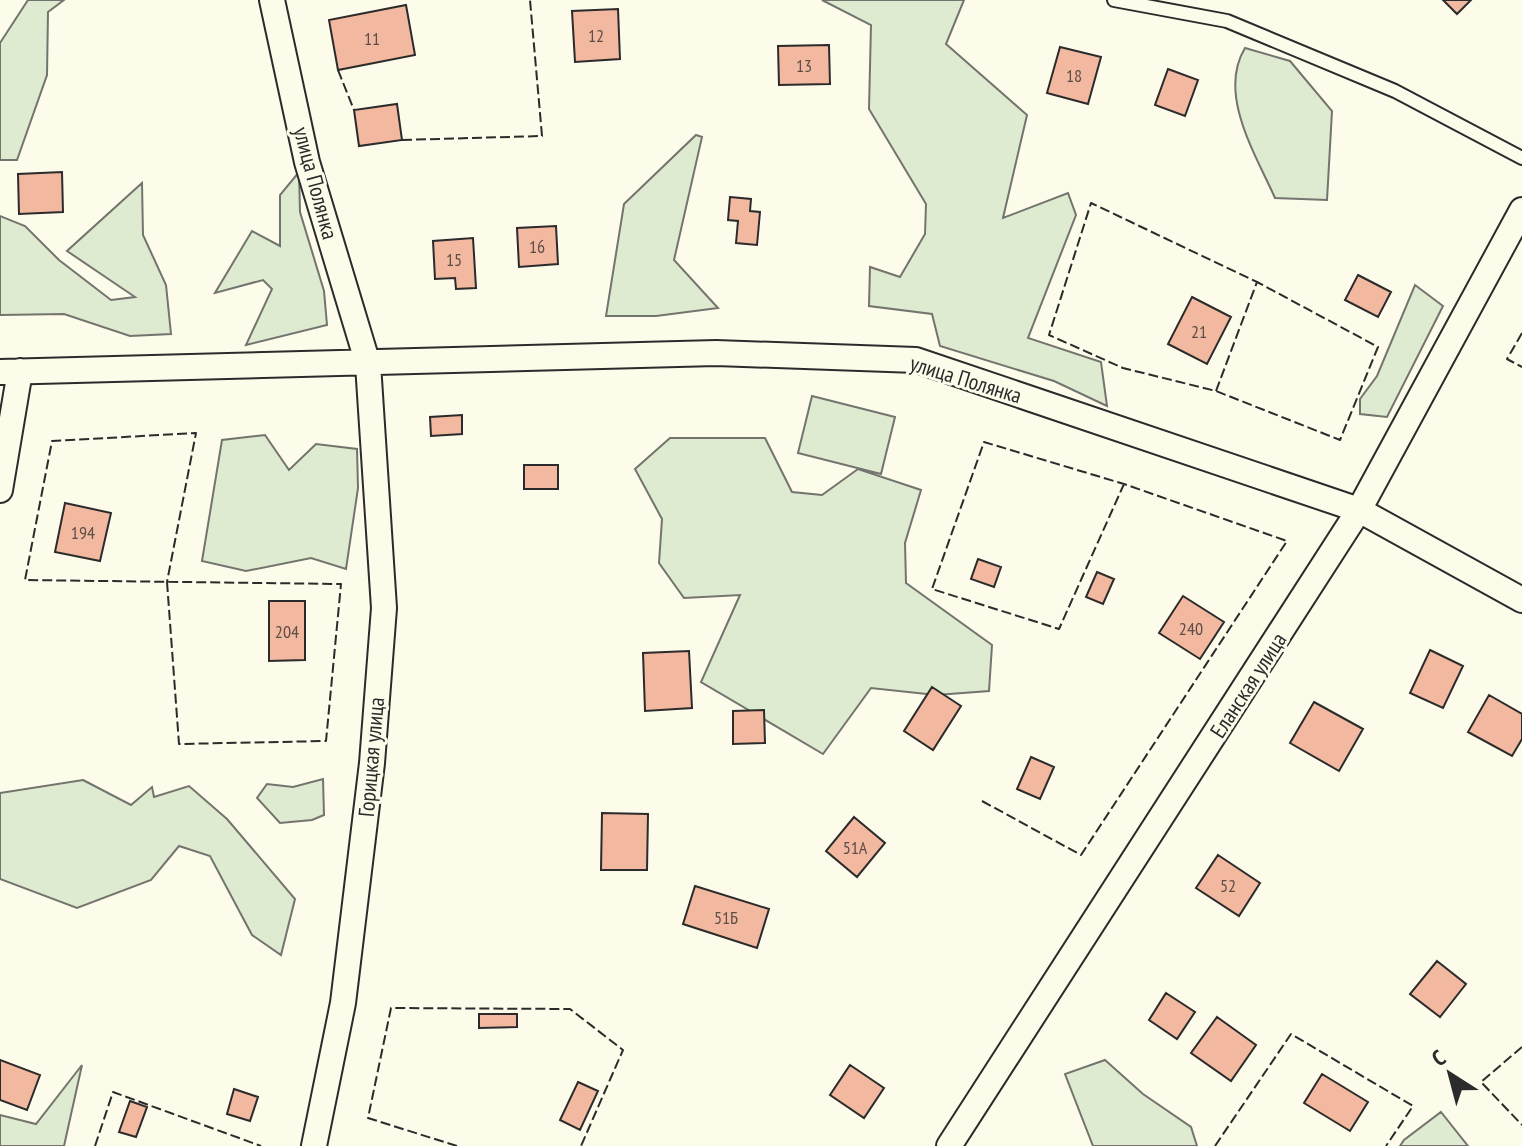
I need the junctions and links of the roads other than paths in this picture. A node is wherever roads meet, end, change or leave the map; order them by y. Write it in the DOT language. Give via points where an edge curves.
graph roads {
  1 [pos="272,0"];
  2 [pos="1114,0"];
  3 [pos="1522,158"];
  4 [pos="1522,210"];
  5 [pos="368,364"];
  6 [pos="10,372"];
  7 [pos="0,490"];
  8 [pos="1359,510"];
  9 [pos="1522,600"];
  10 [pos="314,1146"];
  11 [pos="949,1146"];
  1 -- 5 [label="street, улица Полянка" via="307,162"];
  2 -- 3 [label="lane" via="1227,21 1395,91"];
  4 -- 8 [label="street, Еланская улица"];
  5 -- 6 [label="street, улица Полянка"];
  5 -- 8 [label="street, улица Полянка" via="716,353 916,360"];
  5 -- 10 [label="street, Горицкая улица" via="384,608 372,763 343,1003"];
  6 -- 7 [label="street"];
  8 -- 9 [label="street, улица Полянка"];
  8 -- 11 [label="street, Еланская улица"];
}
